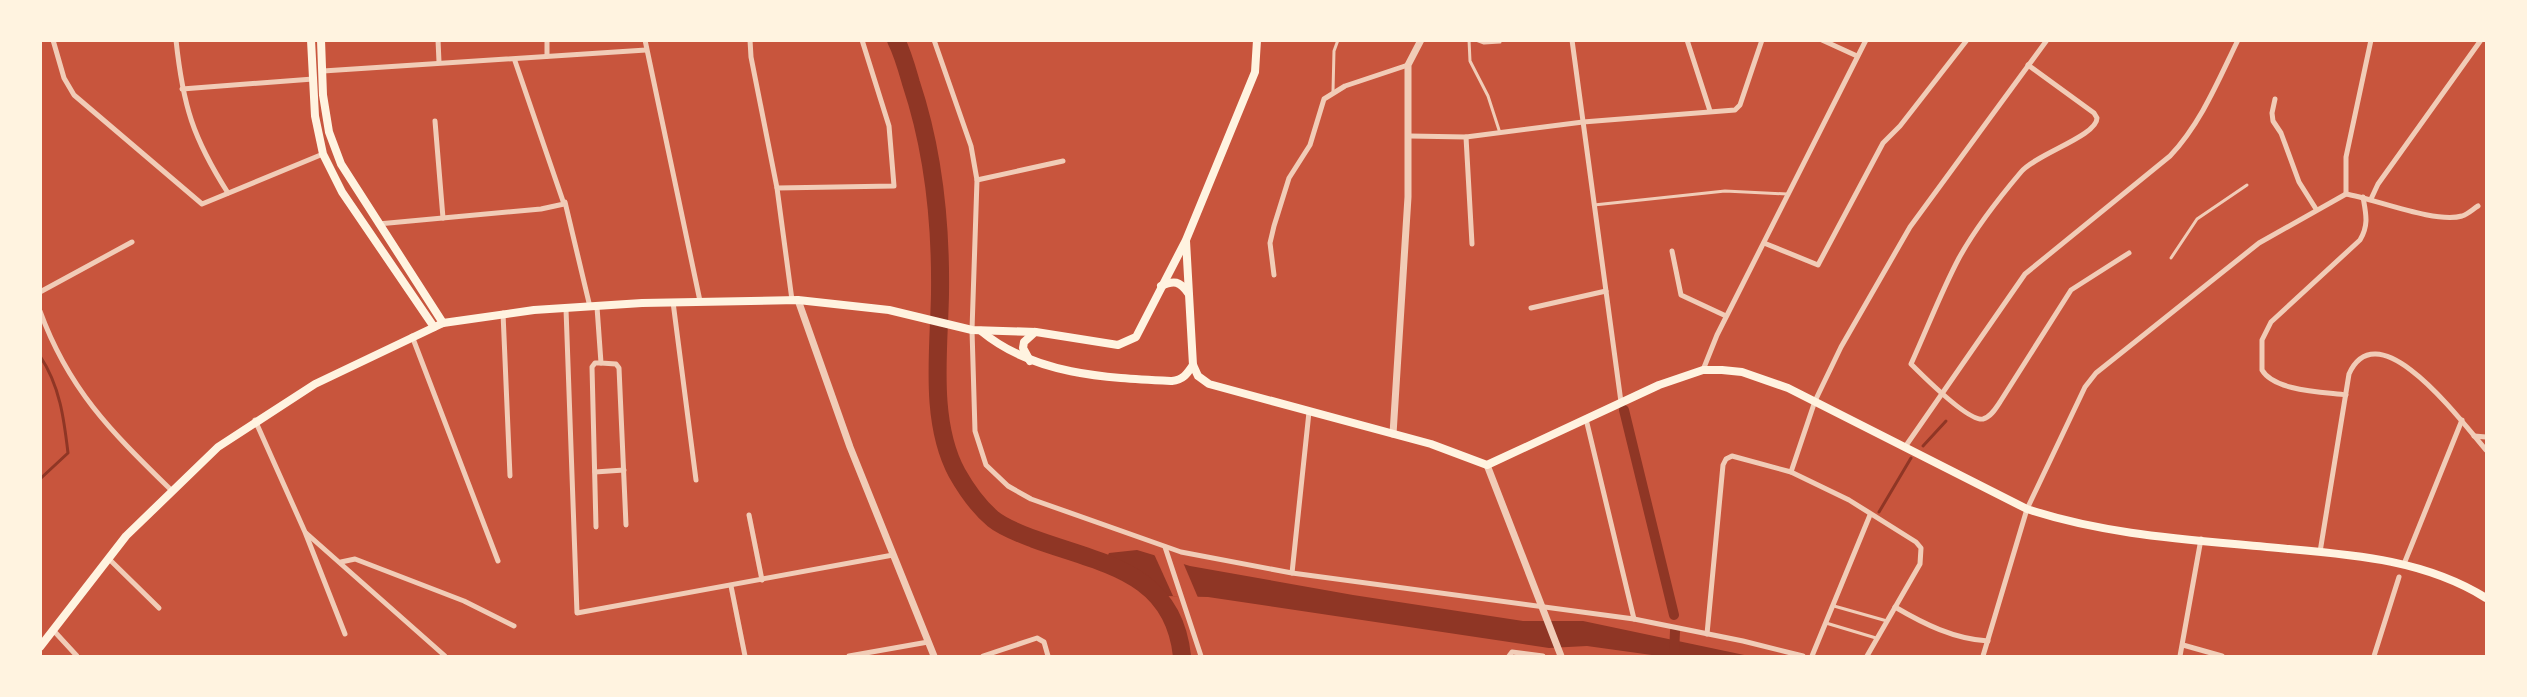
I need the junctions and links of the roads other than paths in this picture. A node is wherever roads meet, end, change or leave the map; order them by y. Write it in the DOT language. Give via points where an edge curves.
graph roads {
  1 [pos="52,40"];
  2 [pos="176,40"];
  3 [pos="311,40"];
  4 [pos="321,40"];
  5 [pos="438,40"];
  6 [pos="547,40"];
  7 [pos="645,40"];
  8 [pos="750,40"];
  9 [pos="862,40"];
  10 [pos="934,40"];
  11 [pos="1257,40"];
  12 [pos="1338,40"];
  13 [pos="1421,40"];
  14 [pos="1469,40"];
  15 [pos="1476,40"];
  16 [pos="1572,40"];
  17 [pos="1687,40"];
  18 [pos="1762,40"];
  19 [pos="1822,40"];
  20 [pos="1866,40"];
  21 [pos="1967,40"];
  22 [pos="2047,40"];
  23 [pos="2238,40"];
  24 [pos="2371,40"];
  25 [pos="2481,40"];
  26 [pos="1500,42"];
  27 [pos="646,50"];
  28 [pos="548,56"];
  29 [pos="1857,56"];
  30 [pos="515,61"];
  31 [pos="440,62"];
  32 [pos="1408,65"];
  33 [pos="2028,65"];
  34 [pos="322,71"];
  35 [pos="313,79"];
  36 [pos="182,89"];
  37 [pos="1333,91"];
  38 [pos="2275,99"];
  39 [pos="1710,111"];
  40 [pos="435,121"];
  41 [pos="1583,122"];
  42 [pos="1500,133"];
  43 [pos="1410,136"];
  44 [pos="1466,137"];
  45 [pos="323,154"];
  46 [pos="1063,161"];
  47 [pos="977,180"];
  48 [pos="2247,185"];
  49 [pos="777,188"];
  50 [pos="228,194"];
  51 [pos="1788,194"];
  52 [pos="2346,194"];
  53 [pos="2363,197"];
  54 [pos="2371,199"];
  55 [pos="566,202"];
  56 [pos="1594,206"];
  57 [pos="2478,206"];
  58 [pos="2316,209"];
  59 [pos="443,218"];
  60 [pos="377,224"];
  61 [pos="1186,240"];
  62 [pos="132,242"];
  63 [pos="1764,243"];
  64 [pos="1472,244"];
  65 [pos="1672,251"];
  66 [pos="2129,253"];
  67 [pos="2171,258"];
  68 [pos="1274,275"];
  69 [pos="1161,286"];
  70 [pos="1606,291"];
  71 [pos="40,292"];
  72 [pos="1190,297"];
  73 [pos="795,300"];
  74 [pos="700,301"];
  75 [pos="673,302"];
  76 [pos="594,307"];
  77 [pos="1531,308"];
  78 [pos="566,309"];
  79 [pos="40,311"];
  80 [pos="503,313"];
  81 [pos="1726,316"];
  82 [pos="443,323"];
  83 [pos="434,327"];
  84 [pos="972,330"];
  85 [pos="981,331"];
  86 [pos="1036,332"];
  87 [pos="412,336"];
  88 [pos="1031,361"];
  89 [pos="601,363"];
  90 [pos="1192,365"];
  91 [pos="1703,369"];
  92 [pos="1942,393"];
  93 [pos="2346,395"];
  94 [pos="1815,401"];
  95 [pos="1621,402"];
  96 [pos="1309,412"];
  97 [pos="1586,419"];
  98 [pos="255,420"];
  99 [pos="2462,420"];
  100 [pos="1393,434"];
  101 [pos="2474,436"];
  102 [pos="2487,437"];
  103 [pos="1905,447"];
  104 [pos="2487,450"];
  105 [pos="1487,465"];
  106 [pos="624,470"];
  107 [pos="595,472"];
  108 [pos="1791,472"];
  109 [pos="510,476"];
  110 [pos="696,480"];
  111 [pos="171,490"];
  112 [pos="2026,509"];
  113 [pos="749,515"];
  114 [pos="1870,515"];
  115 [pos="626,525"];
  116 [pos="596,527"];
  117 [pos="305,532"];
  118 [pos="2201,539"];
  119 [pos="1165,547"];
  120 [pos="2320,552"];
  121 [pos="893,555"];
  122 [pos="108,558"];
  123 [pos="498,561"];
  124 [pos="340,562"];
  125 [pos="2404,564"];
  126 [pos="1292,573"];
  127 [pos="2400,577"];
  128 [pos="762,580"];
  129 [pos="731,586"];
  130 [pos="2487,598"];
  131 [pos="2190,601"];
  132 [pos="2199,604"];
  133 [pos="1834,606"];
  134 [pos="1895,607"];
  135 [pos="159,608"];
  136 [pos="1543,608"];
  137 [pos="1634,619"];
  138 [pos="1887,621"];
  139 [pos="1826,623"];
  140 [pos="514,626"];
  141 [pos="54,631"];
  142 [pos="345,634"];
  143 [pos="1707,634"];
  144 [pos="1877,639"];
  145 [pos="1988,641"];
  146 [pos="928,642"];
  147 [pos="2182,645"];
  148 [pos="40,647"];
  149 [pos="1560,653"];
  150 [pos="77,657"];
  151 [pos="445,657"];
  152 [pos="745,657"];
  153 [pos="849,657"];
  154 [pos="934,657"];
  155 [pos="983,657"];
  156 [pos="1048,657"];
  157 [pos="1201,657"];
  158 [pos="1509,657"];
  159 [pos="1543,657"];
  160 [pos="1803,657"];
  161 [pos="1812,657"];
  162 [pos="1867,657"];
  163 [pos="1983,657"];
  164 [pos="2180,657"];
  165 [pos="2222,657"];
  166 [pos="2374,657"];
  1 -- 50 [label="street" via="74,95 202,204"];
  2 -- 36 [label="street"];
  3 -- 35 [label="main road"];
  4 -- 34 [label="main road"];
  5 -- 31 [label="street"];
  6 -- 28 [label="street"];
  7 -- 27 [label="street"];
  8 -- 49 [label="street"];
  9 -- 49 [label="street" via="889,126 895,183 886,188"];
  10 -- 47 [label="street" via="971,146"];
  11 -- 61 [label="main road" via="1255,72"];
  12 -- 37 [label="lane"];
  13 -- 32 [label="street"];
  14 -- 42 [label="lane" via="1470,61 1488,96"];
  15 -- 26 [label="lane"];
  16 -- 41 [label="street"];
  17 -- 39 [label="street"];
  18 -- 39 [label="street" via="1738,107"];
  19 -- 29 [label="street"];
  20 -- 29 [label="street"];
  21 -- 63 [label="street" via="1883,143 1818,266"];
  22 -- 33 [label="street"];
  23 -- 92 [label="street" via="2197,124 2183,141 2170,156 2025,274"];
  24 -- 52 [label="street" via="2346,157"];
  25 -- 54 [label="street"];
  27 -- 28 [label="street"];
  27 -- 74 [label="street"];
  28 -- 30 [label="street"];
  29 -- 51 [label="street"];
  30 -- 31 [label="street"];
  30 -- 55 [label="street"];
  31 -- 34 [label="street"];
  32 -- 37 [label="street"];
  32 -- 43 [label="street"];
  33 -- 92 [label="street" via="2094,113 2097,123 2087,134 2027,165 1960,257 1911,364"];
  33 -- 94 [label="street" via="1919,212"];
  34 -- 60 [label="main road" via="329,132 341,164"];
  35 -- 36 [label="street"];
  35 -- 45 [label="main road"];
  36 -- 50 [label="street" via="198,142"];
  37 -- 68 [label="street" via="1324,99 1310,145 1289,178 1270,243"];
  38 -- 58 [label="street" via="2273,121 2299,182"];
  39 -- 41 [label="street"];
  40 -- 59 [label="street"];
  41 -- 42 [label="street"];
  41 -- 56 [label="street"];
  42 -- 44 [label="street"];
  43 -- 44 [label="street"];
  43 -- 100 [label="street"];
  44 -- 64 [label="street"];
  45 -- 50 [label="street"];
  45 -- 83 [label="main road" via="342,192"];
  46 -- 47 [label="street"];
  47 -- 84 [label="street"];
  48 -- 67 [label="lane" via="2197,219"];
  49 -- 73 [label="street"];
  51 -- 56 [label="lane" via="1725,191"];
  51 -- 63 [label="street"];
  52 -- 53 [label="street"];
  52 -- 58 [label="street"];
  53 -- 54 [label="street"];
  53 -- 93 [label="street" via="2367,222 2360,240 2266,328 2261,362 2265,375 2278,383"];
  54 -- 57 [label="street" via="2446,216 2464,215"];
  55 -- 59 [label="street" via="541,209"];
  55 -- 76 [label="street"];
  56 -- 70 [label="street"];
  58 -- 112 [label="street" via="2259,243 2096,373 2085,387"];
  59 -- 60 [label="street"];
  60 -- 82 [label="main road"];
  61 -- 69 [label="main road"];
  61 -- 72 [label="main road"];
  62 -- 71 [label="street"];
  63 -- 81 [label="street"];
  65 -- 81 [label="street" via="1681,295"];
  66 -- 92 [label="street" via="2071,290 1991,414 1975,418"];
  69 -- 72 [label="main road" via="1178,282"];
  69 -- 86 [label="main road" via="1136,338 1118,345"];
  70 -- 77 [label="street"];
  70 -- 95 [label="street"];
  72 -- 90 [label="main road"];
  73 -- 74 [label="main road"];
  73 -- 84 [label="main road" via="889,310"];
  73 -- 121 [label="street"];
  74 -- 75 [label="main road"];
  75 -- 76 [label="main road"];
  75 -- 110 [label="street"];
  76 -- 78 [label="main road"];
  76 -- 89 [label="street"];
  78 -- 80 [label="main road"];
  78 -- 129 [label="street" via="577,613"];
  79 -- 111 [label="street" via="73,383 98,416"];
  80 -- 82 [label="main road"];
  80 -- 109 [label="street"];
  81 -- 91 [label="street"];
  82 -- 83 [label="main road"];
  83 -- 87 [label="main road"];
  84 -- 85 [label="main road"];
  84 -- 119 [label="street" via="975,431 981,454 991,470 1031,499"];
  85 -- 86 [label="main road"];
  85 -- 88 [label="main road"];
  86 -- 88 [label="main road" via="1024,342 1023,348"];
  87 -- 98 [label="main road" via="315,384"];
  87 -- 123 [label="street"];
  88 -- 90 [label="main road" via="1080,373 1172,381 1186,375"];
  89 -- 106 [label="street" via="616,364 619,368"];
  89 -- 107 [label="street" via="592,367"];
  90 -- 96 [label="main road" via="1209,384"];
  91 -- 94 [label="main road" via="1762,377"];
  91 -- 95 [label="main road"];
  92 -- 103 [label="street"];
  93 -- 99 [label="street" via="2349,374 2357,362 2376,353 2393,357 2413,372"];
  93 -- 120 [label="street"];
  94 -- 103 [label="main road"];
  94 -- 108 [label="street"];
  95 -- 97 [label="main road"];
  96 -- 100 [label="main road"];
  96 -- 126 [label="street"];
  97 -- 105 [label="main road"];
  97 -- 137 [label="street"];
  98 -- 111 [label="main road"];
  98 -- 117 [label="street"];
  99 -- 101 [label="street"];
  99 -- 125 [label="street"];
  100 -- 105 [label="main road"];
  101 -- 102 [label="street"];
  101 -- 104 [label="street"];
  103 -- 112 [label="main road"];
  105 -- 136 [label="street"];
  106 -- 107 [label="street"];
  106 -- 115 [label="street"];
  107 -- 116 [label="street"];
  108 -- 114 [label="street" via="1849,500"];
  108 -- 143 [label="street" via="1732,456 1726,459"];
  111 -- 122 [label="main road"];
  112 -- 118 [label="main road" via="2094,528"];
  112 -- 145 [label="street"];
  113 -- 128 [label="street"];
  114 -- 133 [label="street"];
  114 -- 134 [label="street" via="1921,548 1920,564"];
  117 -- 124 [label="street"];
  117 -- 142 [label="street"];
  118 -- 120 [label="main road"];
  118 -- 131 [label="street"];
  119 -- 126 [label="street"];
  119 -- 157 [label="street"];
  120 -- 125 [label="main road"];
  121 -- 128 [label="street"];
  121 -- 146 [label="street"];
  122 -- 135 [label="street"];
  122 -- 141 [label="main road"];
  124 -- 140 [label="street" via="355,559 464,601"];
  124 -- 151 [label="street"];
  125 -- 130 [label="main road" via="2444,576"];
  126 -- 136 [label="street"];
  127 -- 166 [label="street"];
  128 -- 129 [label="street"];
  129 -- 152 [label="street"];
  131 -- 132 [label="street"];
  131 -- 147 [label="street"];
  133 -- 138 [label="lane"];
  133 -- 139 [label="street"];
  134 -- 138 [label="street"];
  134 -- 145 [label="street" via="1918,621 1967,640"];
  136 -- 137 [label="street"];
  136 -- 149 [label="street"];
  137 -- 143 [label="street"];
  138 -- 144 [label="street"];
  139 -- 144 [label="lane"];
  139 -- 161 [label="street"];
  141 -- 148 [label="main road"];
  141 -- 150 [label="street"];
  143 -- 160 [label="street"];
  144 -- 162 [label="street"];
  145 -- 163 [label="street"];
  146 -- 153 [label="street"];
  146 -- 154 [label="street"];
  147 -- 164 [label="street"];
  147 -- 165 [label="street"];
  155 -- 156 [label="street" via="1037,638 1044,642"];
  158 -- 159 [label="street" via="1512,652"];
}
